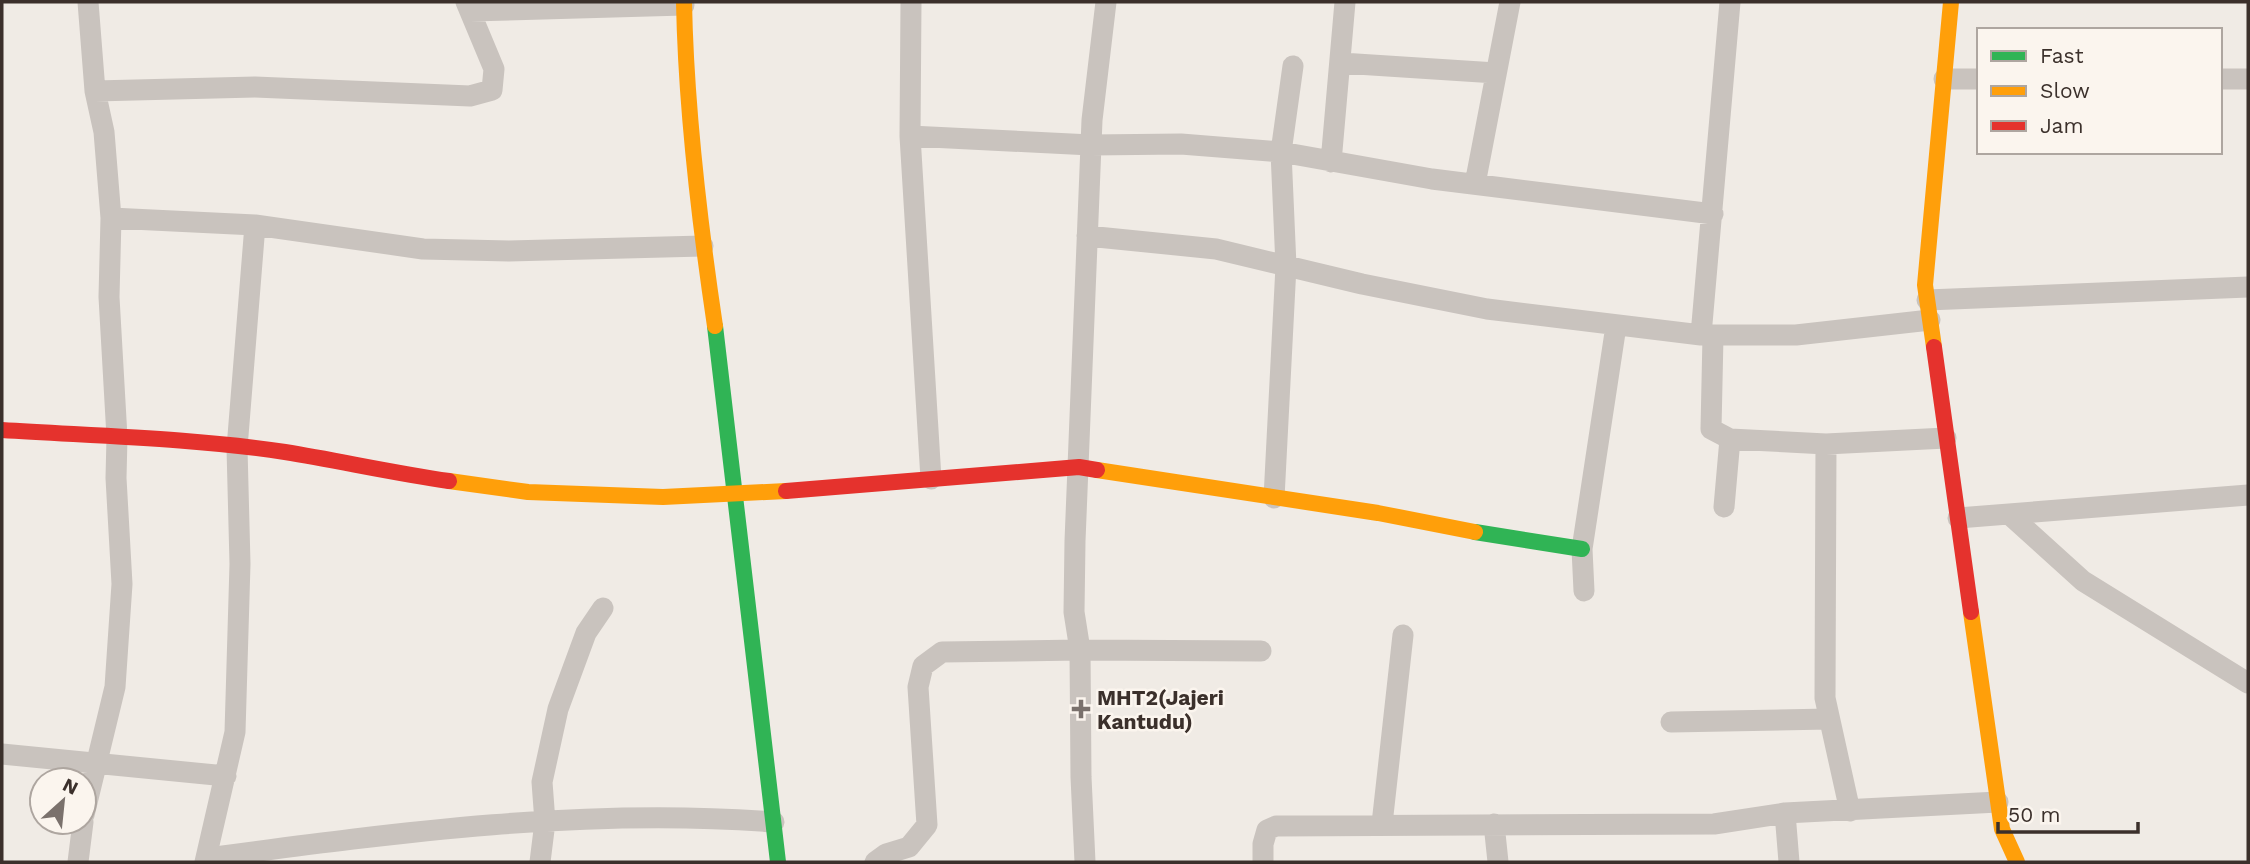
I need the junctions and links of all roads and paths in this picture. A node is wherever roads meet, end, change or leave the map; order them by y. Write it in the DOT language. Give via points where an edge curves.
graph roads {
  1 [pos="88,2"];
  2 [pos="911,2"];
  3 [pos="1107,2"];
  4 [pos="1345,2"];
  5 [pos="1510,2"];
  6 [pos="1730,2"];
  7 [pos="1951,2"];
  8 [pos="684,3"];
  9 [pos="468,6"];
  10 [pos="1341,63"];
  11 [pos="1293,66"];
  12 [pos="1496,74"];
  13 [pos="1944,79"];
  14 [pos="1977,79"];
  15 [pos="2222,79"];
  16 [pos="2248,79"];
  17 [pos="95,92"];
  18 [pos="910,136"];
  19 [pos="1091,145"];
  20 [pos="1281,152"];
  21 [pos="1331,162"];
  22 [pos="1475,184"];
  23 [pos="1713,214"];
  24 [pos="111,218"];
  25 [pos="255,225"];
  26 [pos="1087,236"];
  27 [pos="703,246"];
  28 [pos="1286,266"];
  29 [pos="2248,287"];
  30 [pos="1928,310"];
  31 [pos="1616,326"];
  32 [pos="1707,336"];
  33 [pos="2,430"];
  34 [pos="117,437"];
  35 [pos="1947,438"];
  36 [pos="1730,439"];
  37 [pos="1826,444"];
  38 [pos="237,447"];
  39 [pos="1079,467"];
  40 [pos="931,479"];
  41 [pos="734,495"];
  42 [pos="2248,495"];
  43 [pos="1274,498"];
  44 [pos="1724,507"];
  45 [pos="2010,515"];
  46 [pos="1958,518"];
  47 [pos="1582,549"];
  48 [pos="1584,591"];
  49 [pos="603,608"];
  50 [pos="1403,635"];
  51 [pos="1080,650"];
  52 [pos="1261,651"];
  53 [pos="2248,683"];
  54 [pos="1829,719"];
  55 [pos="1671,722"];
  56 [pos="2,754"];
  57 [pos="96,762"];
  58 [pos="95,766"];
  59 [pos="226,776"];
  60 [pos="1998,802"];
  61 [pos="1850,811"];
  62 [pos="1785,813"];
  63 [pos="545,822"];
  64 [pos="774,822"];
  65 [pos="1382,824"];
  66 [pos="1494,824"];
  67 [pos="81,836"];
  68 [pos="206,860"];
  69 [pos="78,862"];
  70 [pos="540,862"];
  71 [pos="778,862"];
  72 [pos="875,862"];
  73 [pos="1085,862"];
  74 [pos="1263,862"];
  75 [pos="1498,862"];
  76 [pos="1789,862"];
  77 [pos="2017,862"];
  1 -- 17 [label="street"];
  2 -- 18 [label="street"];
  3 -- 19 [label="street"];
  4 -- 10 [label="street"];
  5 -- 12 [label="street"];
  6 -- 23 [label="street"];
  7 -- 13 [label="street"];
  8 -- 9 [label="street"];
  8 -- 27 [label="street"];
  9 -- 17 [label="street" via="494,69 492,90 470,96 255,87"];
  10 -- 12 [label="street"];
  10 -- 21 [label="street"];
  11 -- 20 [label="street"];
  12 -- 22 [label="street"];
  13 -- 14 [label="street"];
  13 -- 30 [label="street" via="1925,285"];
  15 -- 16 [label="street"];
  17 -- 24 [label="street" via="104,132"];
  18 -- 19 [label="street"];
  18 -- 40 [label="street"];
  19 -- 20 [label="street" via="1181,144"];
  19 -- 26 [label="street"];
  20 -- 21 [label="street"];
  20 -- 28 [label="street"];
  21 -- 22 [label="street"];
  22 -- 23 [label="street"];
  23 -- 32 [label="street"];
  24 -- 25 [label="street"];
  24 -- 34 [label="street" via="109,297"];
  25 -- 27 [label="street" via="422,249"];
  25 -- 38 [label="street"];
  26 -- 28 [label="street" via="1216,249"];
  26 -- 39 [label="street"];
  27 -- 41 [label="street"];
  28 -- 31 [label="street" via="1488,309"];
  28 -- 43 [label="street"];
  29 -- 30 [label="street"];
  30 -- 32 [label="street" via="1796,335"];
  30 -- 35 [label="street"];
  31 -- 32 [label="street"];
  31 -- 47 [label="street"];
  32 -- 36 [label="street" via="1711,429"];
  33 -- 34 [label="street"];
  34 -- 38 [label="street"];
  34 -- 57 [label="street" via="122,584 115,687"];
  35 -- 37 [label="street"];
  35 -- 46 [label="street"];
  36 -- 37 [label="street"];
  36 -- 44 [label="street"];
  37 -- 54 [label="street" via="1825,698"];
  38 -- 41 [label="street" via="528,492"];
  38 -- 59 [label="street" via="239,646 235,732"];
  39 -- 40 [label="street"];
  39 -- 43 [label="street"];
  39 -- 51 [label="street" via="1074,612"];
  40 -- 41 [label="street"];
  41 -- 64 [label="street"];
  42 -- 45 [label="street"];
  43 -- 47 [label="street"];
  45 -- 46 [label="street"];
  45 -- 53 [label="street" via="2083,581"];
  46 -- 60 [label="street"];
  47 -- 48 [label="street"];
  49 -- 63 [label="street" via="586,633 558,709 542,782"];
  50 -- 65 [label="street"];
  51 -- 52 [label="street"];
  51 -- 72 [label="street" via="942,652 923,666 918,687 927,825 909,847 886,853"];
  51 -- 73 [label="street"];
  54 -- 55 [label="street"];
  54 -- 61 [label="street"];
  56 -- 57 [label="street"];
  57 -- 58 [label="street"];
  57 -- 59 [label="street"];
  59 -- 68 [label="street"];
  60 -- 61 [label="street"];
  60 -- 77 [label="street" via="2002,828"];
  61 -- 62 [label="street"];
  62 -- 66 [label="street" via="1714,824"];
  62 -- 76 [label="street"];
  63 -- 64 [label="street" via="704,816"];
  63 -- 68 [label="street" via="396,834"];
  63 -- 70 [label="street"];
  64 -- 71 [label="street"];
  65 -- 66 [label="street"];
  65 -- 74 [label="street" via="1276,825 1267,830"];
  66 -- 75 [label="street"];
  67 -- 69 [label="street"];
}
